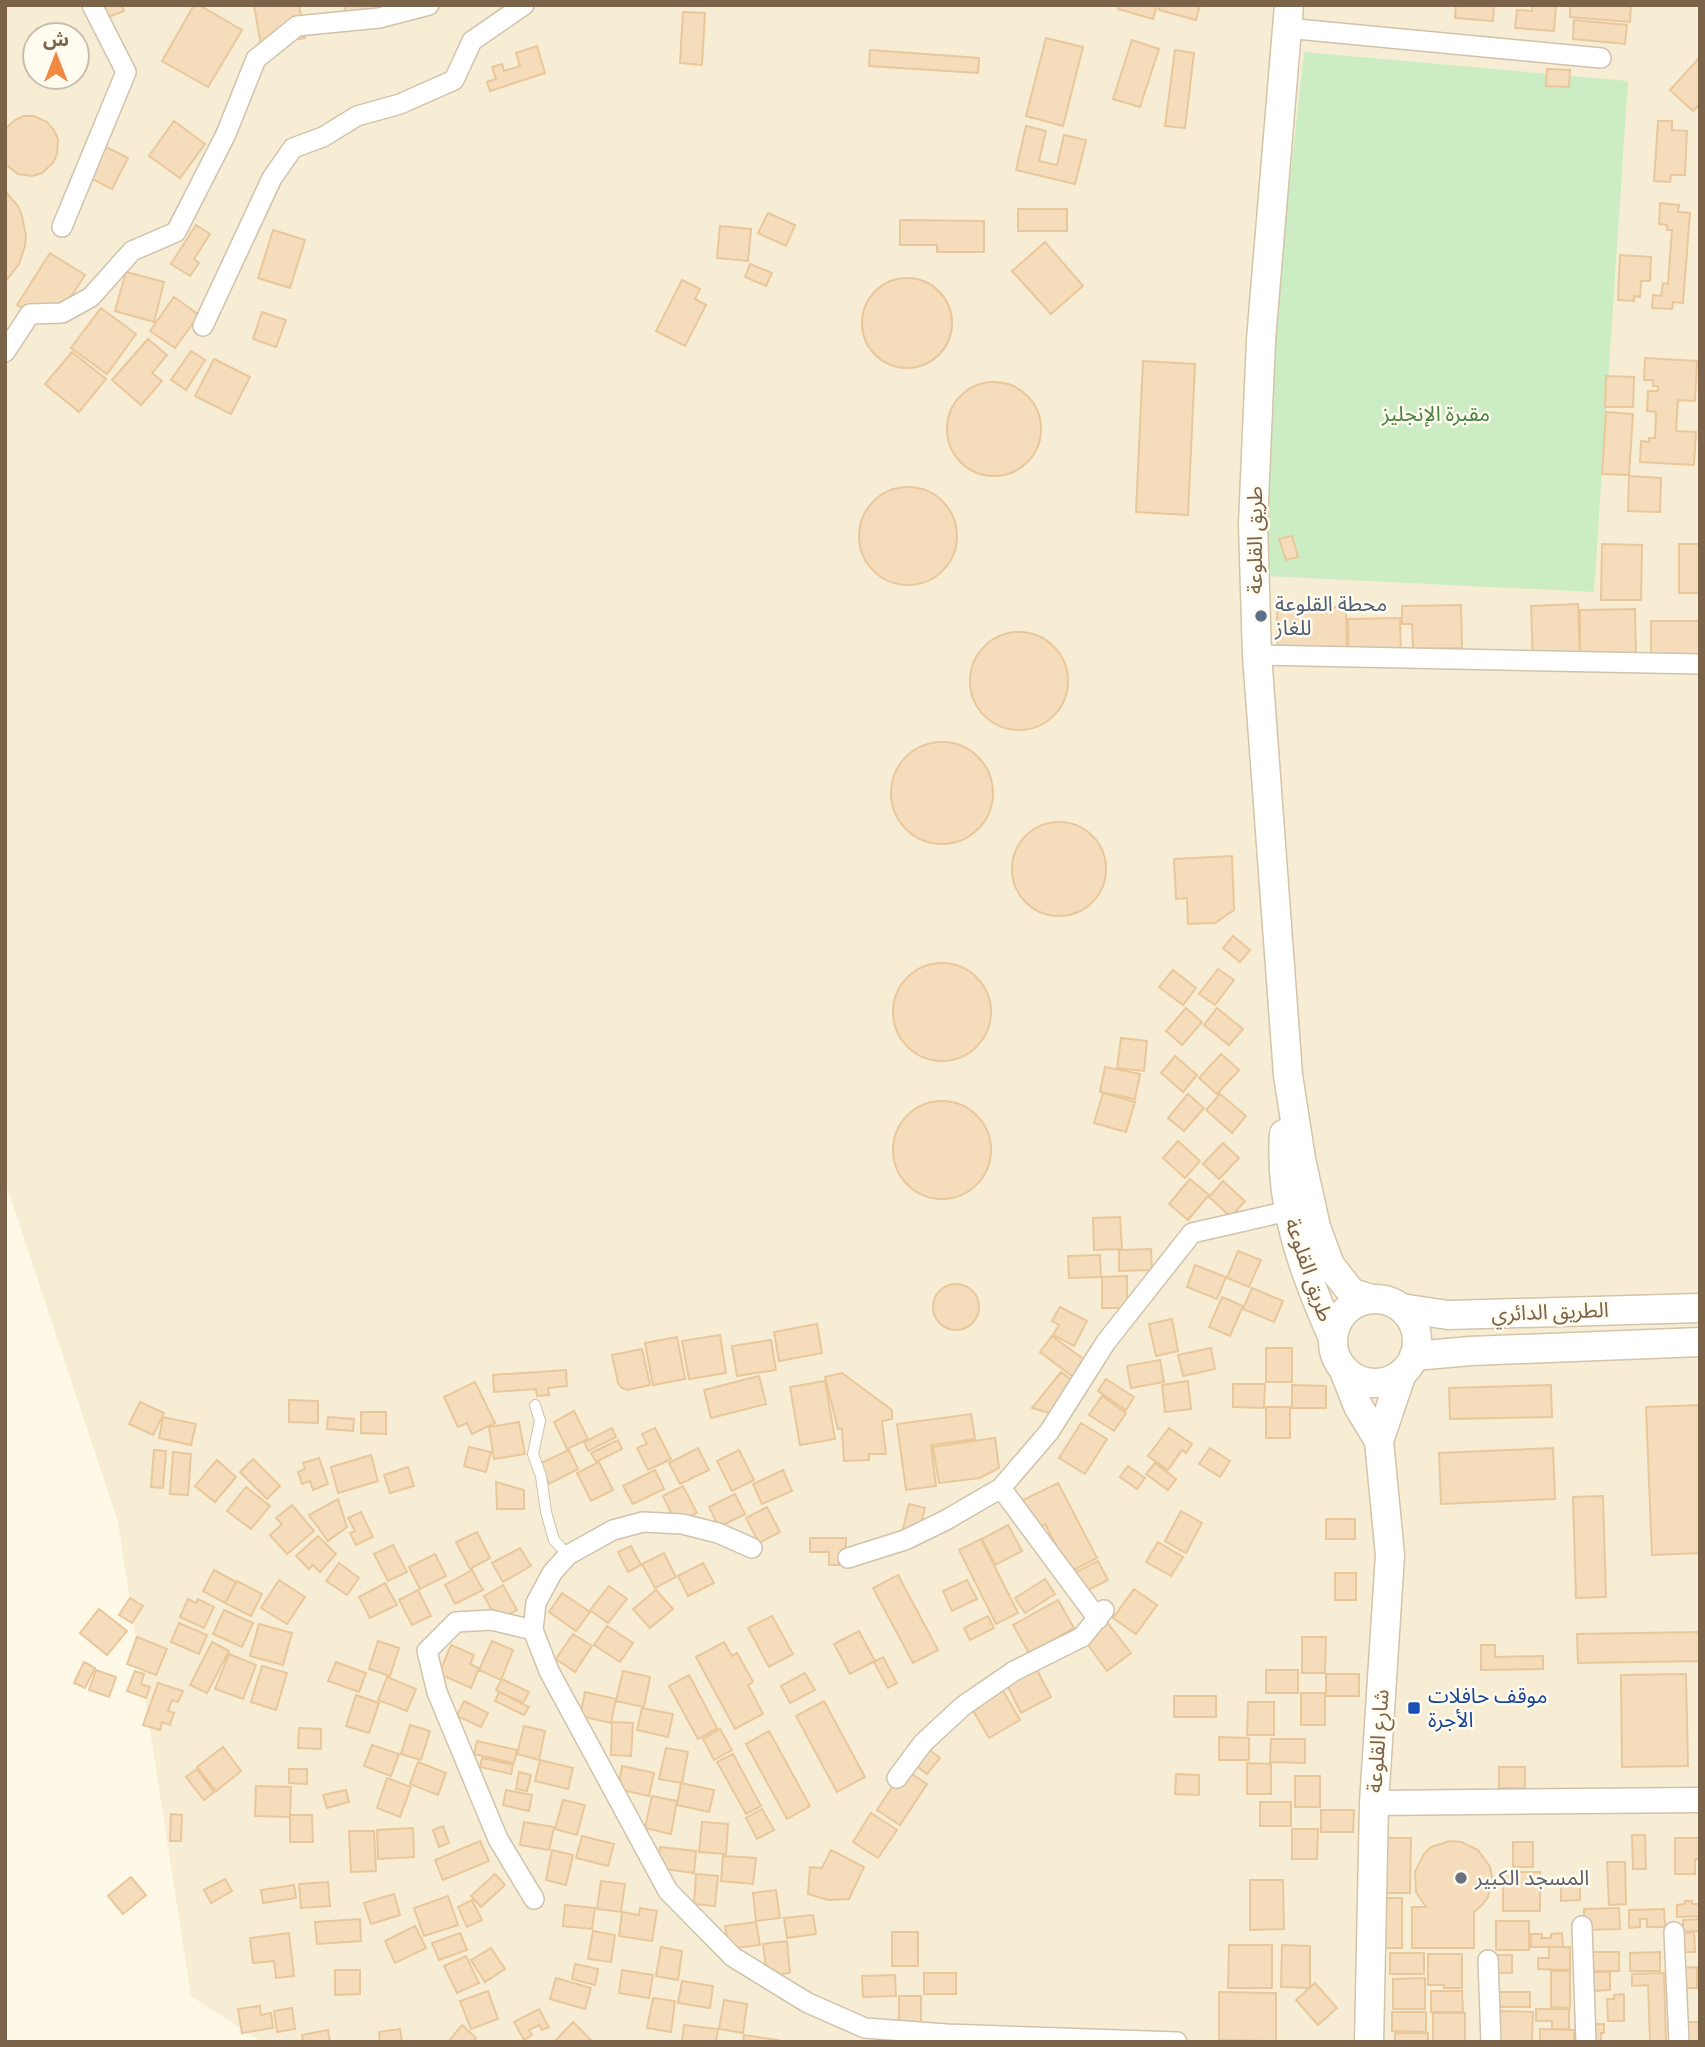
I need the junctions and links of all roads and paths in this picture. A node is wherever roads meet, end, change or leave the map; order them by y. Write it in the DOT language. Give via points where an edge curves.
graph roads {
  1 [pos="92,5"];
  2 [pos="429,5"];
  3 [pos="524,5"];
  4 [pos="1287,16"];
  5 [pos="1601,58"];
  6 [pos="62,227"];
  7 [pos="203,326"];
  8 [pos="5,352"];
  9 [pos="1257,655"];
  10 [pos="1700,664"];
  11 [pos="1288,1075"];
  12 [pos="1288,1211"];
  13 [pos="1372,1299"];
  14 [pos="1401,1308"];
  15 [pos="1700,1308"];
  16 [pos="1333,1338"];
  17 [pos="1700,1342"];
  18 [pos="1408,1364"];
  19 [pos="1343,1368"];
  20 [pos="535,1405"];
  21 [pos="1379,1441"];
  22 [pos="1001,1488"];
  23 [pos="752,1548"];
  24 [pos="568,1555"];
  25 [pos="849,1558"];
  26 [pos="533,1630"];
  27 [pos="897,1778"];
  28 [pos="1700,1800"];
  29 [pos="1374,1804"];
  30 [pos="534,1899"];
  31 [pos="1582,1926"];
  32 [pos="1674,1932"];
  33 [pos="1488,1960"];
  34 [pos="946,2038"];
  35 [pos="1177,2042"];
  36 [pos="1369,2042"];
  37 [pos="1491,2042"];
  38 [pos="1586,2042"];
  39 [pos="1679,2042"];
  1 -- 6 [label="street" via="126,72"];
  2 -- 8 [label="street" via="379,18 297,26 256,59 226,134 176,232 132,251 91,297 62,313 30,314"];
  3 -- 7 [label="street" via="472,41 454,80 400,104 357,116 293,148 272,178"];
  4 -- 5 [label="street"];
  4 -- 9 [label="main road, طريق القلوعة" via="1261,340 1253,524"];
  9 -- 10 [label="street"];
  9 -- 11 [label="main road, طريق القلوعة"];
  11 -- 12 [label="main road, طريق القلوعة" via="1282,1158"];
  11 -- 13 [label="main road, طريق القلوعة" via="1316,1227 1330,1265 1352,1293"];
  12 -- 16 [label="main road, طريق القلوعة" via="1303,1264"];
  12 -- 22 [label="street" via="1192,1233 1107,1342 1049,1432"];
  13 -- 14 [label="main road"];
  13 -- 16 [label="main road" via="1350,1307 1335,1326"];
  14 -- 15 [label="main road, الطريق الدائري" via="1448,1315"];
  14 -- 18 [label="main road" via="1410,1318 1417,1343"];
  16 -- 19 [label="main road"];
  17 -- 18 [label="main road, الطريق الدائري" via="1471,1351"];
  18 -- 19 [label="main road" via="1391,1380 1378,1383 1365,1382"];
  18 -- 21 [label="main road"];
  19 -- 21 [label="main road"];
  20 -- 24 [label="lane" via="540,1421 533,1454 554,1540"];
  21 -- 29 [label="main road, شارع القلوعة" via="1390,1555"];
  22 -- 25 [label="street" via="905,1540"];
  22 -- 27 [label="street" via="1101,1614 1082,1637 1014,1671 963,1706 923,1743"];
  23 -- 24 [label="street" via="682,1524 643,1522 613,1530"];
  24 -- 26 [label="street" via="536,1603"];
  26 -- 30 [label="street" via="491,1620 456,1622 427,1651 437,1692 498,1839"];
  26 -- 34 [label="street" via="549,1671 668,1891 733,1956 808,2003 865,2028"];
  28 -- 29 [label="street"];
  29 -- 36 [label="main road, شارع القلوعة"];
  31 -- 38 [label="street"];
  32 -- 39 [label="street"];
  33 -- 37 [label="street"];
  34 -- 35 [label="street"];
}
